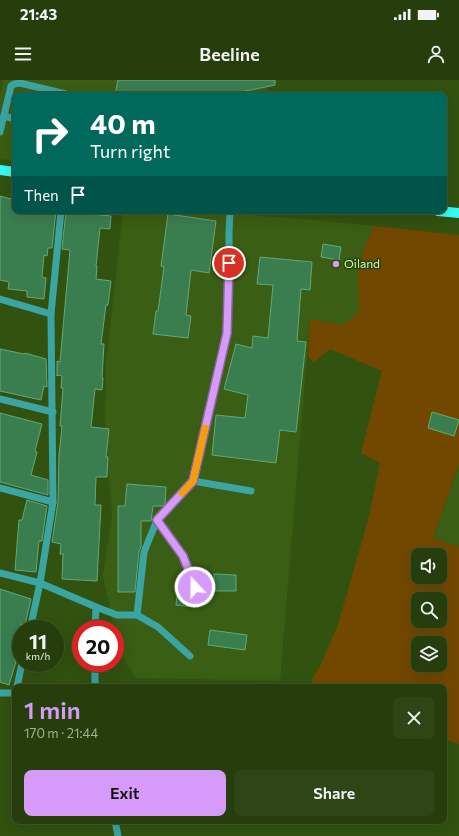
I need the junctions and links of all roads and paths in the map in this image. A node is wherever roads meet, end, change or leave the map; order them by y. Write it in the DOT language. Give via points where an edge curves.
graph roads {
  1 [pos="58,92"];
  2 [pos="4,116"];
  3 [pos="12,118"];
  4 [pos="0,132"];
  5 [pos="0,170"];
  6 [pos="12,172"];
  7 [pos="447,212"];
  8 [pos="459,213"];
  9 [pos="61,214"];
  10 [pos="230,214"];
  11 [pos="0,299"];
  12 [pos="52,314"];
  13 [pos="0,399"];
  14 [pos="53,412"];
  15 [pos="193,481"];
  16 [pos="0,488"];
  17 [pos="251,491"];
  18 [pos="53,502"];
  19 [pos="157,520"];
  20 [pos="0,573"];
  21 [pos="40,583"];
  22 [pos="195,587"];
  23 [pos="96,606"];
  24 [pos="136,615"];
  25 [pos="32,620"];
  26 [pos="95,620"];
  27 [pos="190,656"];
  28 [pos="20,672"];
  29 [pos="95,672"];
  30 [pos="18,684"];
  31 [pos="95,684"];
  32 [pos="0,693"];
  33 [pos="12,693"];
  34 [pos="116,824"];
  35 [pos="118,836"];
  1 -- 2 [label="street" via="20,82 14,84 11,86"];
  2 -- 3 [label="street"];
  2 -- 4 [label="street"];
  5 -- 6 [label="main road"];
  7 -- 8 [label="main road"];
  9 -- 12 [label="street"];
  10 -- 15 [label="street" via="227,333"];
  11 -- 12 [label="street"];
  12 -- 14 [label="street"];
  13 -- 14 [label="street"];
  14 -- 18 [label="street"];
  15 -- 17 [label="street"];
  15 -- 19 [label="street"];
  16 -- 18 [label="street"];
  18 -- 21 [label="street"];
  19 -- 22 [label="street" via="183,556"];
  19 -- 24 [label="street" via="144,552"];
  20 -- 21 [label="street"];
  21 -- 23 [label="street"];
  21 -- 25 [label="street"];
  23 -- 24 [label="street" via="117,615"];
  23 -- 26 [label="street"];
  24 -- 27 [label="street" via="158,627"];
  28 -- 30 [label="street"];
  29 -- 31 [label="street"];
  32 -- 33 [label="street"];
  34 -- 35 [label="street"];
}
